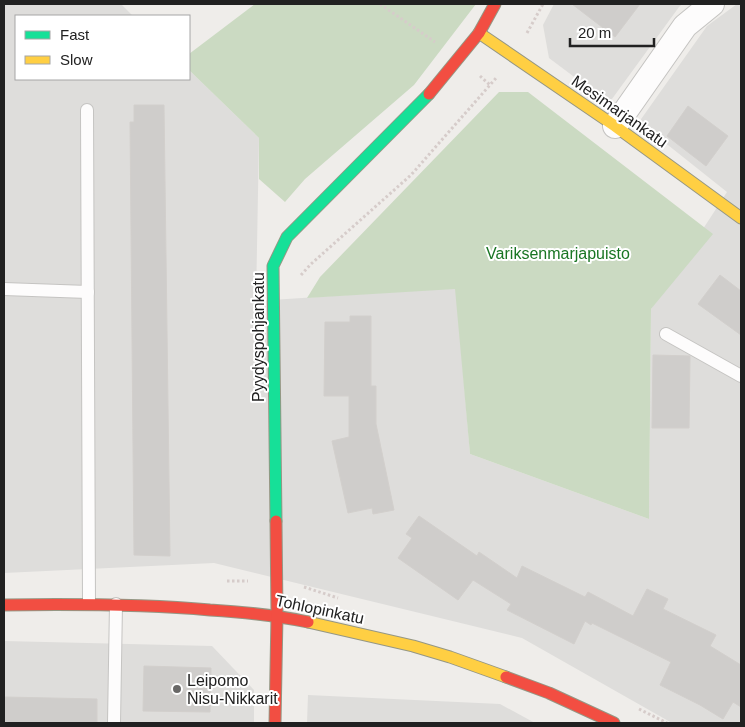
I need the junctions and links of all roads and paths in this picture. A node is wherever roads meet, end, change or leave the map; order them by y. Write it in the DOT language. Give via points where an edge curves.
graph roads {
  1 [pos="380,4"];
  2 [pos="495,4"];
  3 [pos="543,4"];
  4 [pos="712,4"];
  5 [pos="480,33"];
  6 [pos="458,57"];
  7 [pos="514,57"];
  8 [pos="87,110"];
  9 [pos="616,126"];
  10 [pos="741,218"];
  11 [pos="296,281"];
  12 [pos="4,289"];
  13 [pos="88,292"];
  14 [pos="666,334"];
  15 [pos="741,376"];
  16 [pos="89,604"];
  17 [pos="116,604"];
  18 [pos="4,605"];
  19 [pos="277,614"];
  20 [pos="114,723"];
  21 [pos="275,723"];
  22 [pos="614,723"];
  1 -- 6 [label="path"];
  2 -- 5 [label="street, Pyydyspohjankatu"];
  3 -- 7 [label="path"];
  4 -- 9 [label="street" via="685,26"];
  5 -- 6 [label="street, Pyydyspohjankatu"];
  5 -- 7 [label="street, Mesimarjankatu"];
  6 -- 19 [label="street, Pyydyspohjankatu" via="427,96 287,236 273,266"];
  7 -- 9 [label="street, Mesimarjankatu"];
  7 -- 11 [label="path" via="410,175"];
  8 -- 13 [label="lane"];
  9 -- 10 [label="street, Mesimarjankatu"];
  12 -- 13 [label="lane"];
  13 -- 16 [label="lane"];
  14 -- 15 [label="lane"];
  16 -- 17 [label="street, Tohlopinkatu"];
  16 -- 18 [label="street, Tohlopinkatu"];
  17 -- 19 [label="street, Tohlopinkatu"];
  17 -- 20 [label="lane"];
  19 -- 21 [label="street, Pyydyspohjankatu"];
  19 -- 22 [label="street, Tohlopinkatu" via="450,657 549,693"];
}
